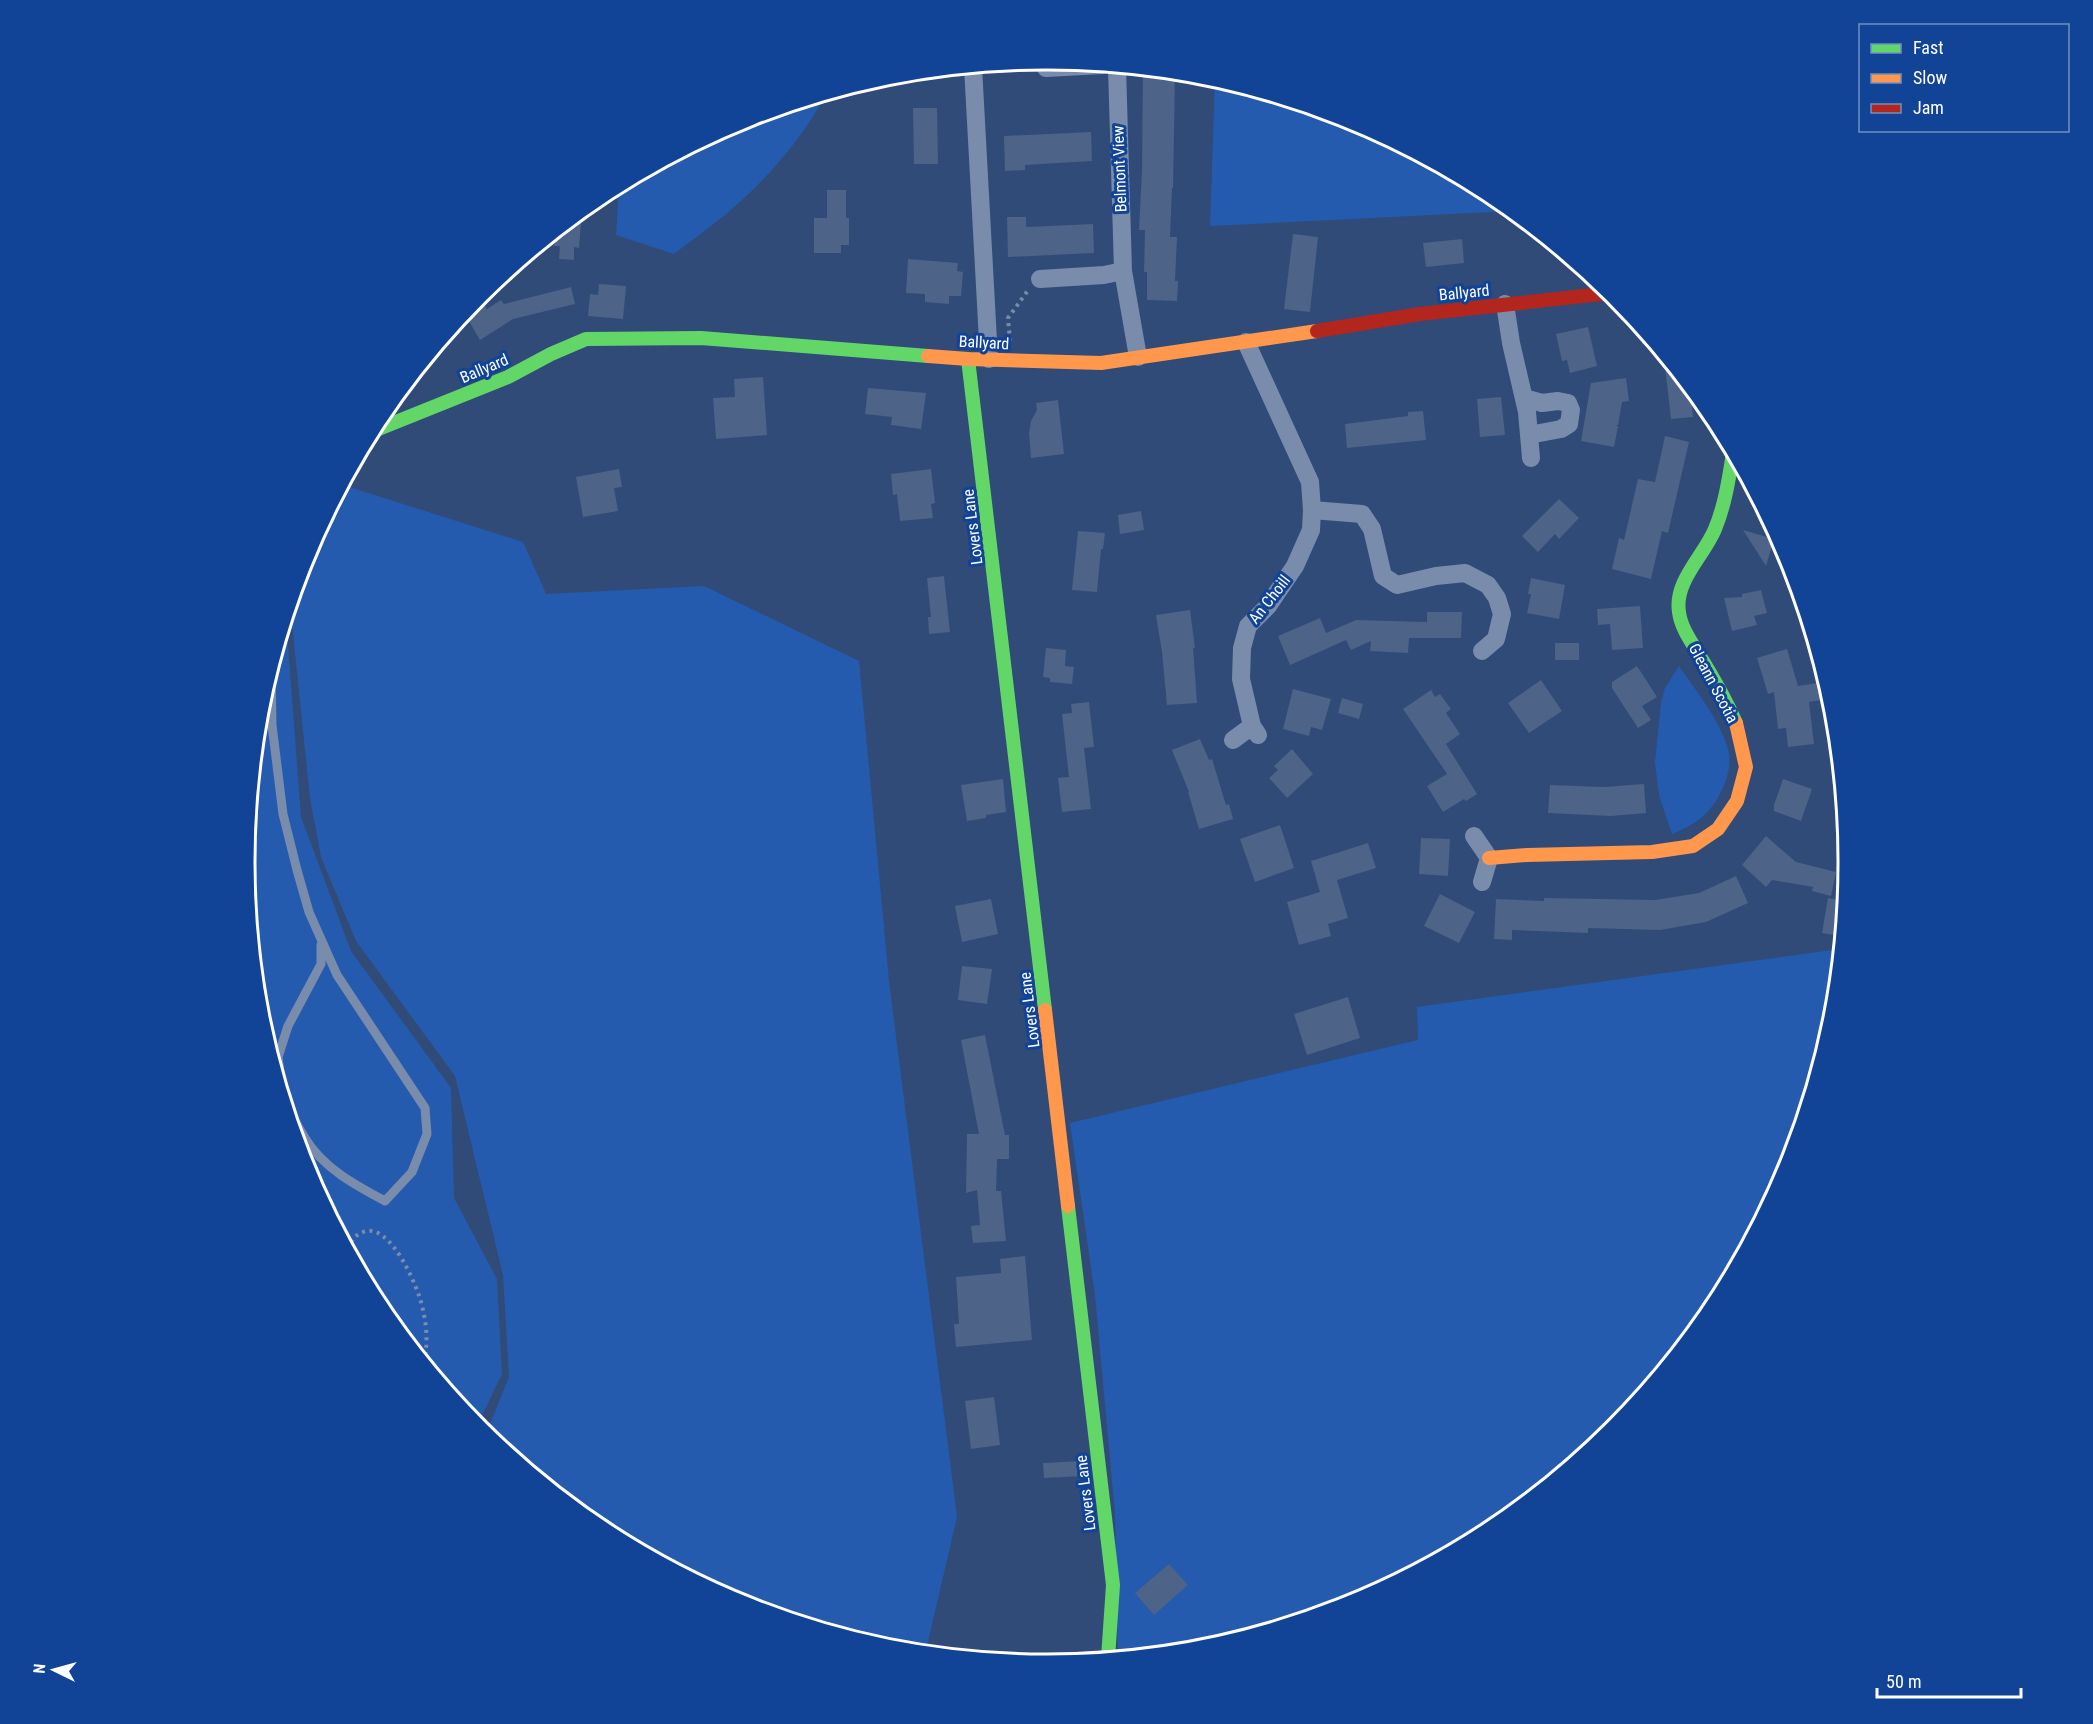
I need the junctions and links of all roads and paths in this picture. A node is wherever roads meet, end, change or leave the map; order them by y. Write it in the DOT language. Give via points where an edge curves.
graph roads {
  1 [pos="973,74"];
  2 [pos="1117,74"];
  3 [pos="1123,271"];
  4 [pos="1040,279"];
  5 [pos="1598,294"];
  6 [pos="1018,304"];
  7 [pos="1505,304"];
  8 [pos="1246,342"];
  9 [pos="1010,345"];
  10 [pos="1138,357"];
  11 [pos="968,358"];
  12 [pos="989,359"];
  13 [pos="1524,398"];
  14 [pos="385,426"];
  15 [pos="1529,435"];
  16 [pos="1531,458"];
  17 [pos="1731,465"];
  18 [pos="1312,510"];
  19 [pos="1482,651"];
  20 [pos="272,701"];
  21 [pos="1233,740"];
  22 [pos="1474,836"];
  23 [pos="1488,858"];
  24 [pos="1482,882"];
  25 [pos="320,940"];
  26 [pos="279,1054"];
  27 [pos="306,1140"];
  28 [pos="352,1241"];
  29 [pos="425,1352"];
  30 [pos="1108,1651"];
  1 -- 12 [label="street"];
  2 -- 3 [label="street, Belmont View"];
  3 -- 4 [label="street"];
  3 -- 10 [label="street, Belmont View"];
  5 -- 7 [label="street, Ballyard"];
  6 -- 9 [label="path" via="1008,318"];
  7 -- 8 [label="street, Ballyard"];
  7 -- 13 [label="street"];
  8 -- 10 [label="street, Ballyard"];
  8 -- 18 [label="street, An Choill" via="1310,482"];
  10 -- 12 [label="street, Ballyard" via="1101,363"];
  11 -- 12 [label="street, Ballyard"];
  11 -- 14 [label="street, Ballyard" via="701,338 586,339 508,377"];
  11 -- 30 [label="street, Lovers Lane" via="1113,1585"];
  13 -- 15 [label="street"];
  13 -- 15 [label="street" via="1542,403 1564,401 1571,410 1569,424 1561,429"];
  15 -- 16 [label="street"];
  17 -- 23 [label="street, Gleann Scotia" via="1714,531 1684,582 1678,603 1680,619 1739,729 1746,767 1737,801 1718,829 1693,846 1652,852"];
  18 -- 19 [label="street" via="1362,514 1372,529 1383,576 1397,585 1465,573 1488,585 1502,614 1496,639"];
  18 -- 21 [label="street, An Choill" via="1311,531 1295,566 1268,606 1248,626 1242,648 1241,679 1255,731"];
  20 -- 25 [label="lane" via="283,814"];
  22 -- 23 [label="street"];
  23 -- 24 [label="street"];
  25 -- 26 [label="lane" via="321,964 288,1026"];
  25 -- 27 [label="lane" via="337,975 425,1108 427,1134 412,1172 385,1201 325,1163"];
  28 -- 29 [label="path" via="366,1230 378,1232 405,1261 422,1306 427,1331"];
}
